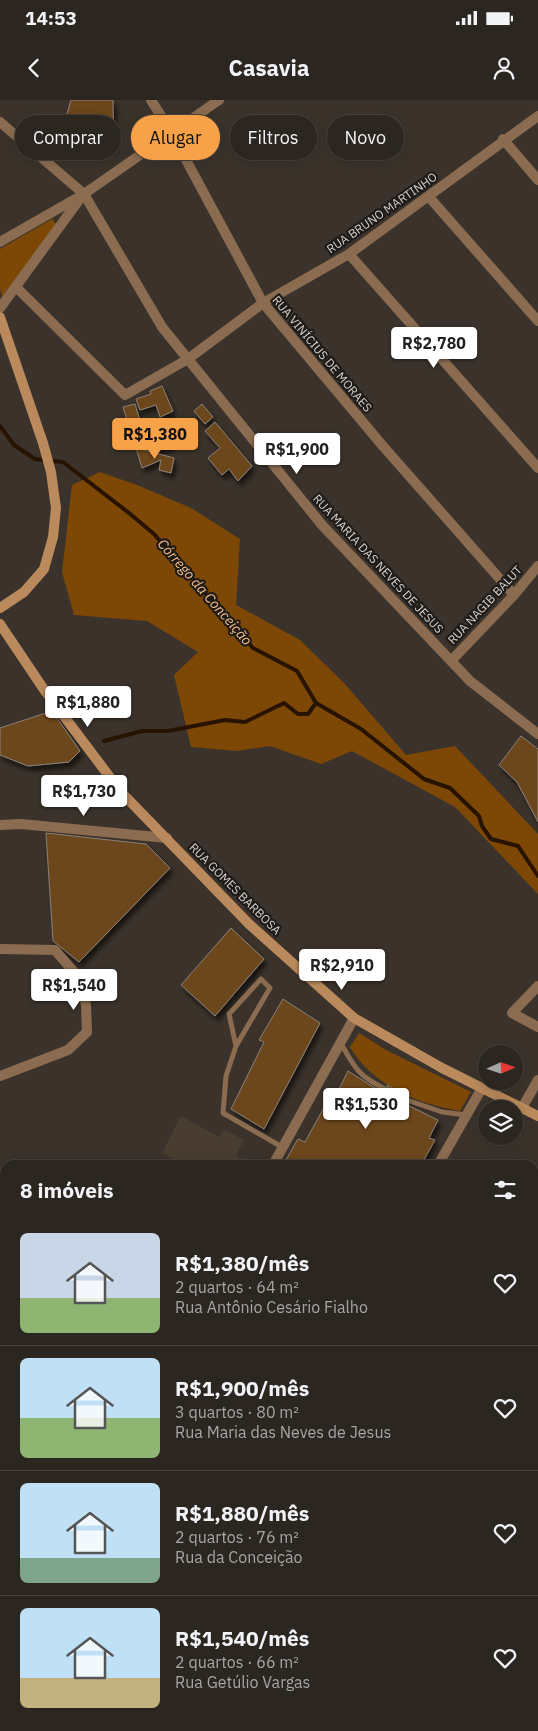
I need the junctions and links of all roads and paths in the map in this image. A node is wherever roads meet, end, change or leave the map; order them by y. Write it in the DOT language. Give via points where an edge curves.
graph roads {
  1 [pos="151,100"];
  2 [pos="220,100"];
  3 [pos="160,115"];
  4 [pos="197,115"];
  5 [pos="538,116"];
  6 [pos="0,122"];
  7 [pos="503,139"];
  8 [pos="132,160"];
  9 [pos="186,160"];
  10 [pos="538,180"];
  11 [pos="84,194"];
  12 [pos="429,198"];
  13 [pos="0,242"];
  14 [pos="349,254"];
  15 [pos="16,287"];
  16 [pos="263,303"];
  17 [pos="0,308"];
  18 [pos="0,318"];
  19 [pos="538,322"];
  20 [pos="188,359"];
  21 [pos="538,468"];
  22 [pos="538,566"];
  23 [pos="514,595"];
  24 [pos="0,608"];
  25 [pos="0,626"];
  26 [pos="451,661"];
  27 [pos="538,734"];
  28 [pos="0,825"];
  29 [pos="167,838"];
  30 [pos="0,949"];
  31 [pos="538,986"];
  32 [pos="354,1018"];
  33 [pos="538,1027"];
  34 [pos="340,1042"];
  35 [pos="236,1046"];
  36 [pos="0,1076"];
  37 [pos="538,1080"];
  38 [pos="478,1086"];
  39 [pos="385,1088"];
  40 [pos="481,1090"];
  41 [pos="486,1090"];
  42 [pos="404,1099"];
  43 [pos="506,1100"];
  44 [pos="523,1106"];
  45 [pos="523,1108"];
  46 [pos="468,1115"];
  47 [pos="538,1116"];
  48 [pos="282,1147"];
  49 [pos="276,1160"];
  50 [pos="441,1160"];
  1 -- 3 [label="street, RUA VINÍCIUS DE MORAES"];
  2 -- 4 [label="street"];
  5 -- 7 [label="street, RUA BRUNO MARTINHO"];
  6 -- 11 [label="street, RUA MARIA DAS NEVES DE JESUS"];
  7 -- 10 [label="street"];
  7 -- 12 [label="street, RUA BRUNO MARTINHO"];
  8 -- 11 [label="street"];
  9 -- 16 [label="street, RUA VINÍCIUS DE MORAES"];
  11 -- 13 [label="street"];
  11 -- 15 [label="street"];
  11 -- 20 [label="street, RUA MARIA DAS NEVES DE JESUS" via="162,326"];
  12 -- 14 [label="street, RUA BRUNO MARTINHO"];
  12 -- 19 [label="street"];
  14 -- 16 [label="street, RUA BRUNO MARTINHO"];
  14 -- 21 [label="street"];
  15 -- 17 [label="street"];
  15 -- 20 [label="street, RUA BRUNO MARTINHO" via="125,395"];
  16 -- 20 [label="street, RUA BRUNO MARTINHO"];
  16 -- 23 [label="street, RUA VINÍCIUS DE MORAES"];
  18 -- 24 [label="street" via="43,443 56,508 53,537 44,569 24,592"];
  20 -- 26 [label="street, RUA MARIA DAS NEVES DE JESUS" via="322,525"];
  22 -- 23 [label="street, RUA NAGIB BALUT"];
  23 -- 26 [label="street, RUA NAGIB BALUT"];
  25 -- 29 [label="street, RUA GOMES BARBOSA" via="44,692 121,792"];
  26 -- 27 [label="street, RUA MARIA DAS NEVES DE JESUS" via="470,681"];
  28 -- 29 [label="street" via="21,824"];
  29 -- 32 [label="street, RUA GOMES BARBOSA" via="249,924"];
  30 -- 36 [label="street" via="55,950 79,978 86,1005 87,1032 68,1050"];
  31 -- 33 [label="street" via="512,1013"];
  32 -- 34 [label="street"];
  32 -- 38 [label="street, RUA GOMES BARBOSA"];
  34 -- 39 [label="lane" via="364,1078"];
  34 -- 48 [label="street"];
  35 -- 35 [label="lane" via="270,988 261,979 228,1014"];
  35 -- 48 [label="lane" via="226,1076 223,1113"];
  37 -- 44 [label="street"];
  40 -- 46 [label="street"];
  41 -- 43 [label="street, RUA GOMES BARBOSA"];
  42 -- 46 [label="lane" via="442,1112"];
  45 -- 47 [label="street, RUA GOMES BARBOSA"];
  46 -- 50 [label="street"];
  48 -- 49 [label="street"];
}
